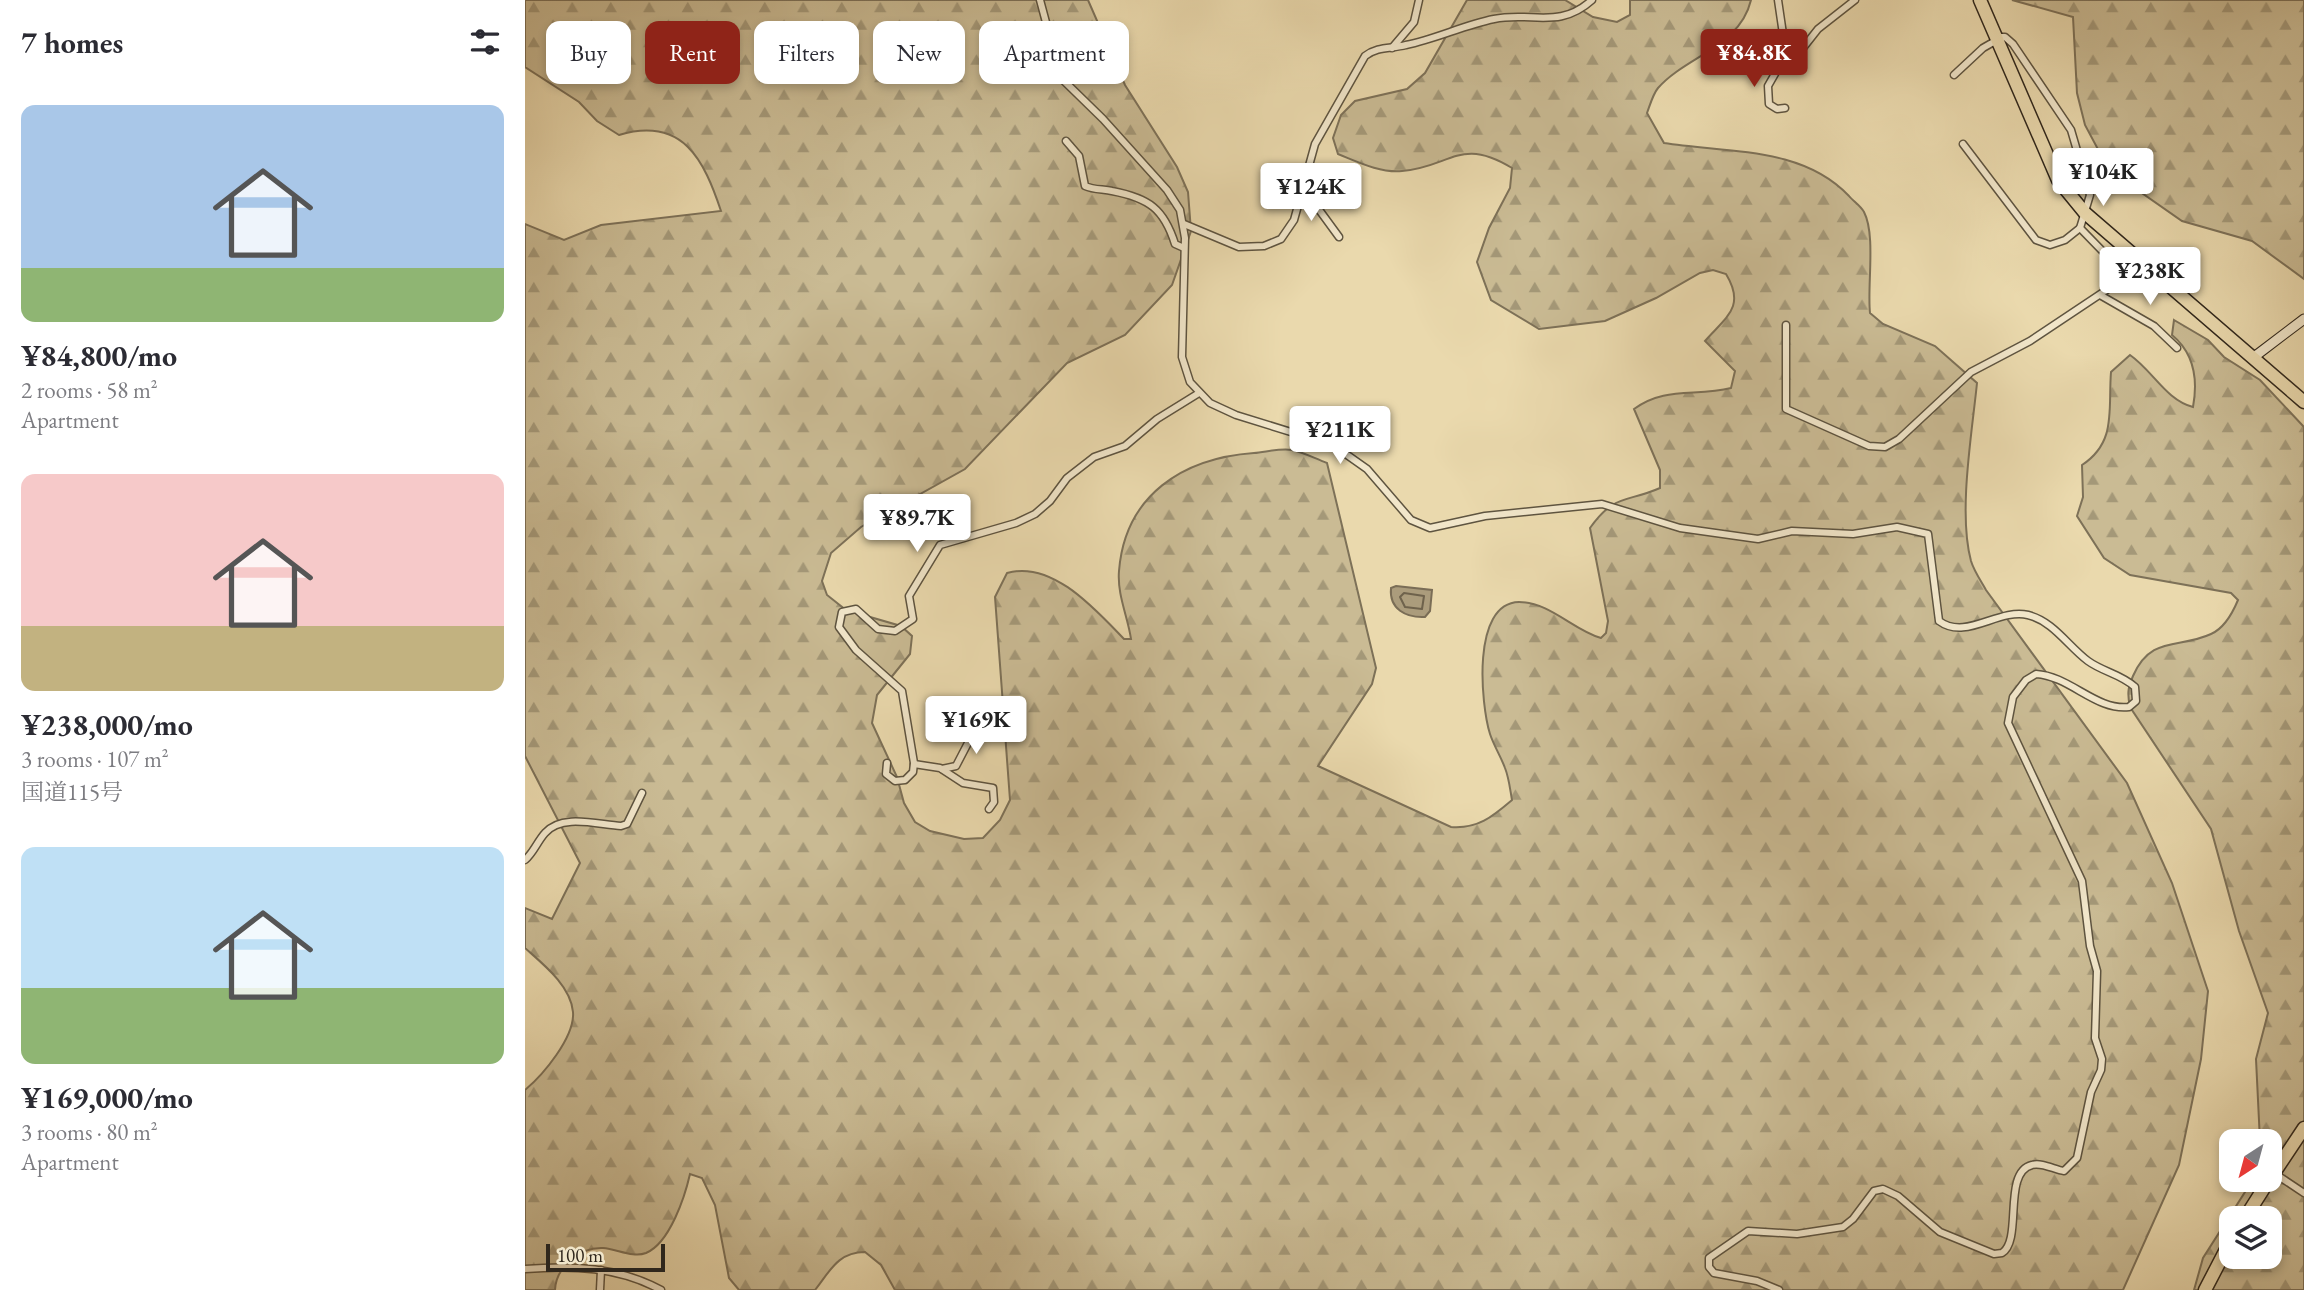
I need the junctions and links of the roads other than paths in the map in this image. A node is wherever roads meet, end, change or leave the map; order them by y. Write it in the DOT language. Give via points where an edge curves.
graph roads {
  1 [pos="1040,0"];
  2 [pos="1419,0"];
  3 [pos="1592,0"];
  4 [pos="1777,0"];
  5 [pos="1855,0"];
  6 [pos="1980,0"];
  7 [pos="1996,39"];
  8 [pos="1792,44"];
  9 [pos="1392,48"];
  10 [pos="1954,75"];
  11 [pos="1785,108"];
  12 [pos="1066,141"];
  13 [pos="1963,144"];
  14 [pos="1301,194"];
  15 [pos="2085,213"];
  16 [pos="1184,224"];
  17 [pos="2080,228"];
  18 [pos="1339,237"];
  19 [pos="1184,248"];
  20 [pos="2100,295"];
  21 [pos="2304,319"];
  22 [pos="1786,326"];
  23 [pos="2177,348"];
  24 [pos="2254,357"];
  25 [pos="1199,393"];
  26 [pos="2304,402"];
  27 [pos="981,718"];
  28 [pos="887,762"];
  29 [pos="914,764"];
  30 [pos="942,769"];
  31 [pos="642,793"];
  32 [pos="989,808"];
  33 [pos="525,860"];
  34 [pos="2304,1128"];
  35 [pos="2282,1161"];
  36 [pos="2282,1182"];
  37 [pos="2304,1193"];
  38 [pos="2219,1263"];
  39 [pos="525,1269"];
  40 [pos="601,1270"];
  41 [pos="600,1290"];
  42 [pos="661,1290"];
  43 [pos="1779,1290"];
  44 [pos="2205,1290"];
  1 -- 16 [label="street" via="1061,78 1167,190"];
  2 -- 9 [label="street" via="1414,22"];
  3 -- 9 [label="street" via="1555,18 1494,19"];
  4 -- 8 [label="street" via="1780,26"];
  5 -- 8 [label="street" via="1818,29 1803,48"];
  6 -- 7 [label="highway"];
  7 -- 10 [label="street"];
  7 -- 15 [label="highway" via="2058,180"];
  7 -- 15 [label="street" via="2004,37 2013,44 2071,130 2091,195"];
  8 -- 11 [label="street" via="1767,92 1769,104"];
  9 -- 14 [label="street" via="1376,49 1366,56 1315,144"];
  12 -- 19 [label="street" via="1079,156 1085,186 1148,203 1166,217 1175,244"];
  13 -- 17 [label="street" via="2035,240 2058,244"];
  14 -- 16 [label="street" via="1287,231 1277,242 1264,246 1229,245"];
  14 -- 18 [label="street"];
  15 -- 17 [label="street"];
  15 -- 24 [label="highway"];
  16 -- 19 [label="street"];
  17 -- 20 [label="street" via="2117,270 2115,281"];
  19 -- 25 [label="street" via="1182,357"];
  20 -- 22 [label="street" via="2030,341 1979,366 1885,447 1858,443 1786,409"];
  20 -- 23 [label="street" via="2154,326"];
  21 -- 24 [label="main road"];
  24 -- 26 [label="highway"];
  25 -- 29 [label="street" via="1125,446 1094,457 1067,478 1035,514 940,545 909,596 913,616 908,625 881,631 856,609 842,612 839,624 847,640 904,695"];
  25 -- 43 [label="street" via="1227,412 1333,445 1367,469 1411,520 1423,526 1602,504 1680,528 1758,539 1792,531 1853,534 1897,527 1921,531 1928,534 1937,618 1946,627 1965,627 2017,613 2028,615 2087,660 2135,687 2136,701 2129,707 2115,707 2036,674 2013,697 2008,716 2018,749 2077,866 2097,971 2095,1038 2101,1070 2092,1086 2075,1162 2064,1171 2038,1164 2026,1168 2013,1205 2011,1244 2002,1253 1994,1254 1940,1232 1882,1188 1874,1191 1843,1227 1797,1234 1748,1231 1709,1258 1714,1273"];
  27 -- 30 [label="street" via="956,766"];
  28 -- 29 [label="street" via="886,774 900,782 910,775"];
  29 -- 30 [label="street"];
  30 -- 32 [label="street" via="959,781 993,788 994,802"];
  31 -- 33 [label="street" via="627,824 558,824 545,833"];
  34 -- 35 [label="highway"];
  36 -- 37 [label="street"];
  38 -- 44 [label="highway"];
  39 -- 40 [label="street"];
  40 -- 41 [label="street"];
  40 -- 42 [label="street"];
}
